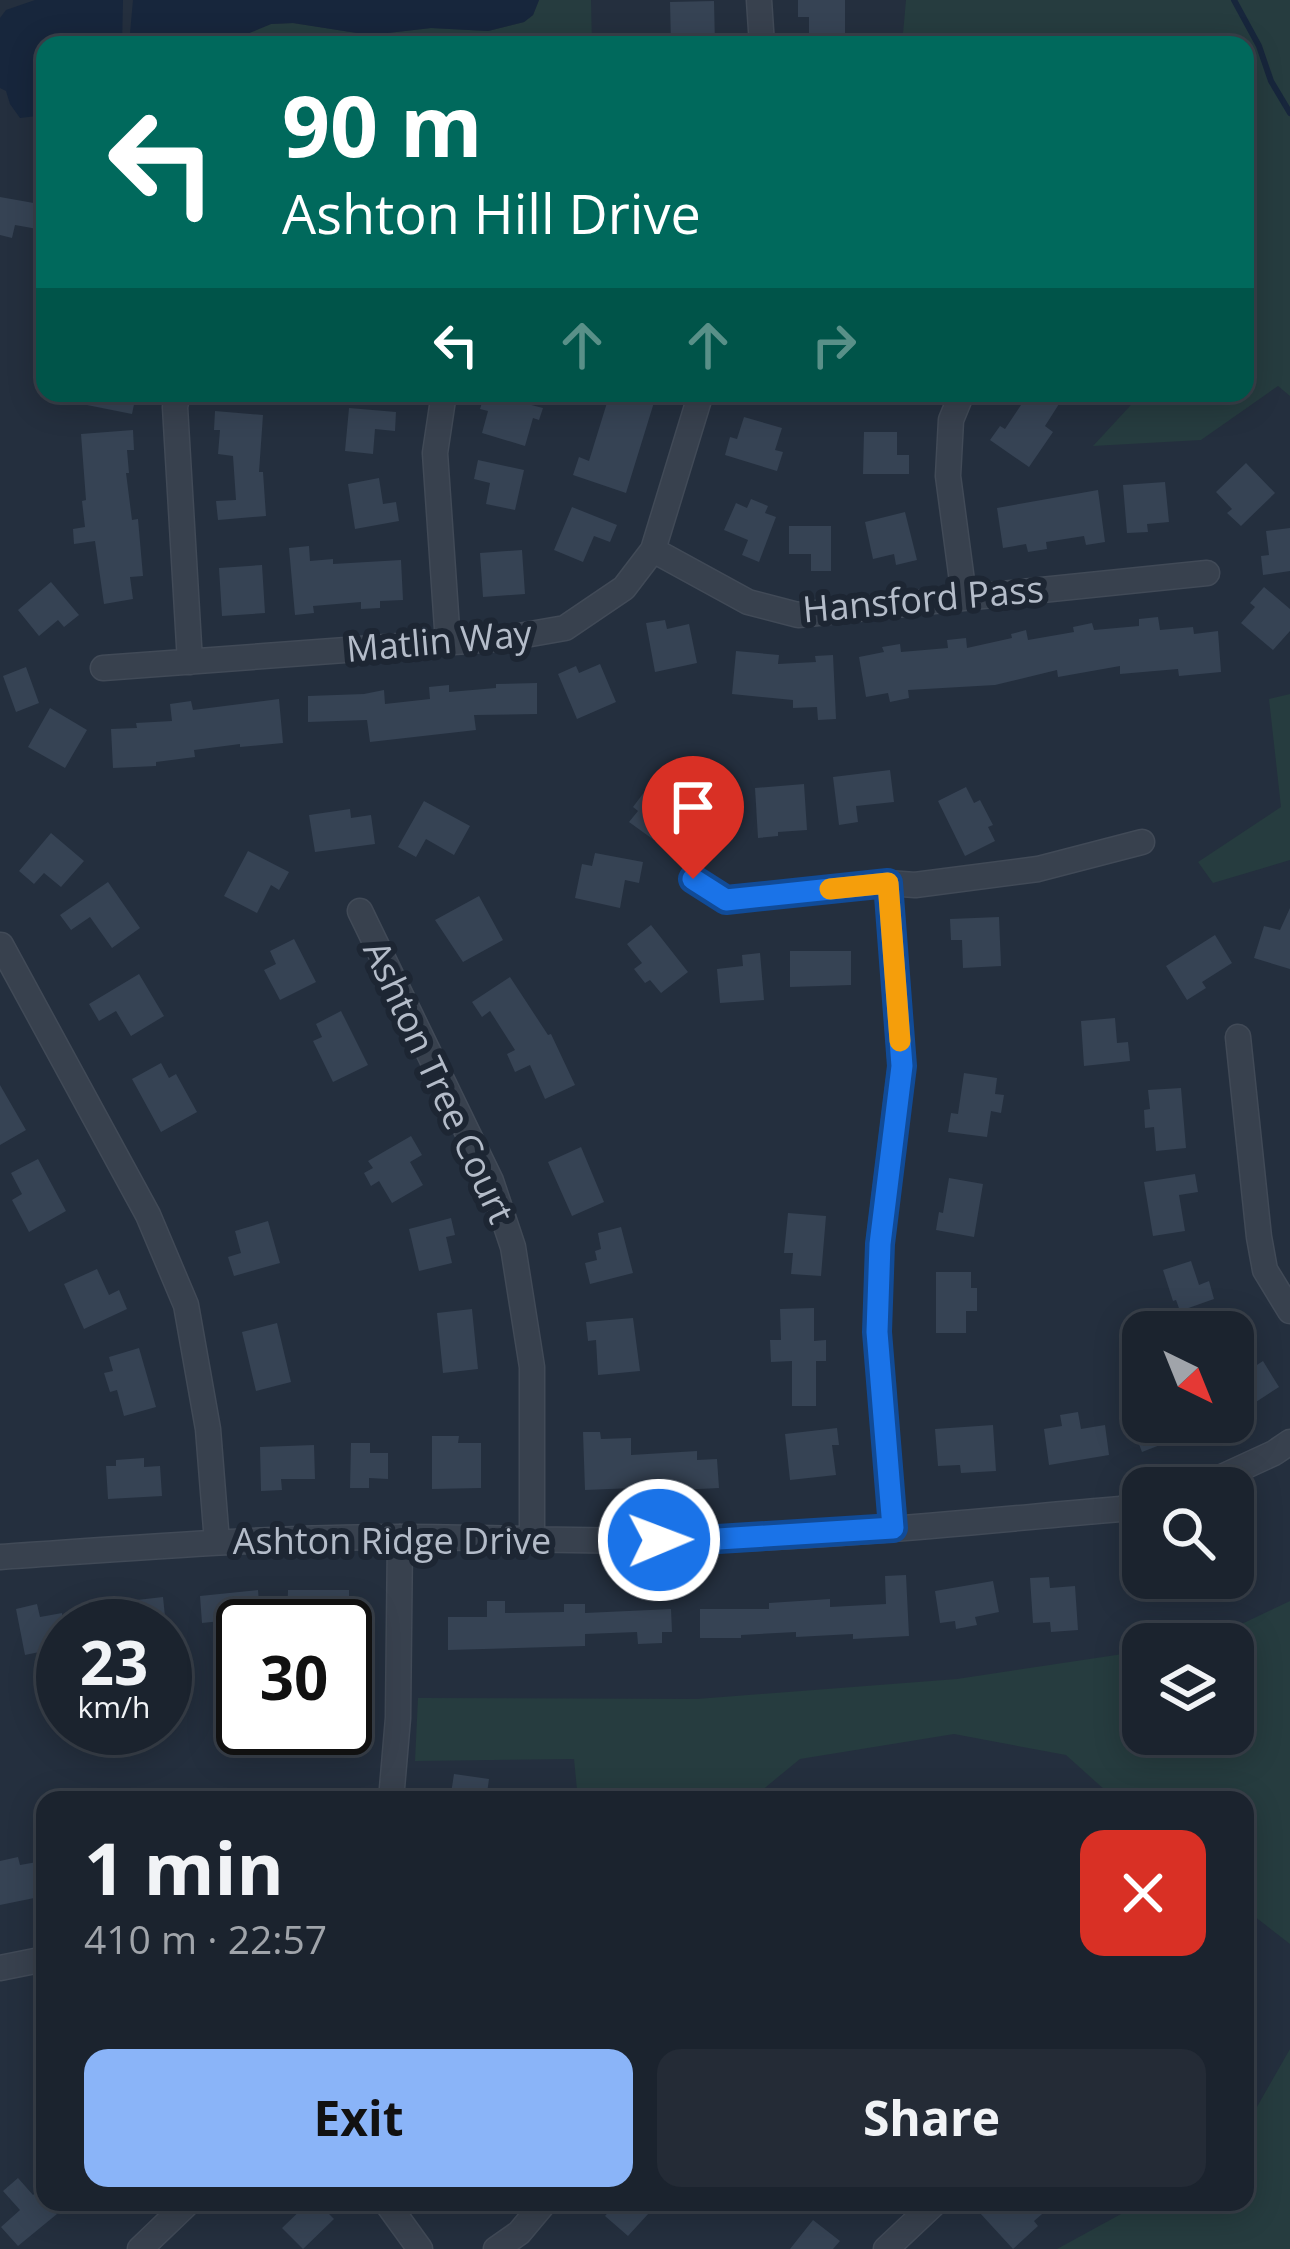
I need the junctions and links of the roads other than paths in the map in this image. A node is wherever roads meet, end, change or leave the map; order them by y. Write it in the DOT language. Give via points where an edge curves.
graph roads {
  1 [pos="759,0"];
  2 [pos="761,36"];
  3 [pos="176,402"];
  4 [pos="443,402"];
  5 [pos="698,402"];
  6 [pos="958,402"];
  7 [pos="653,550"];
  8 [pos="1207,572"];
  9 [pos="964,596"];
  10 [pos="448,643"];
  11 [pos="190,662"];
  12 [pos="103,668"];
  13 [pos="1142,842"];
  14 [pos="693,879"];
  15 [pos="888,883"];
  16 [pos="360,910"];
  17 [pos="1,945"];
  18 [pos="1238,1037"];
  19 [pos="1290,1311"];
  20 [pos="1290,1442"];
  21 [pos="1244,1467"];
  22 [pos="1122,1508"];
  23 [pos="893,1528"];
  24 [pos="400,1537"];
  25 [pos="532,1541"];
  26 [pos="217,1542"];
  27 [pos="0,1557"];
  28 [pos="392,1791"];
  29 [pos="36,1961"];
  30 [pos="0,1968"];
  31 [pos="180,2211"];
  32 [pos="393,2211"];
  33 [pos="537,2211"];
  34 [pos="926,2211"];
  35 [pos="140,2249"];
  36 [pos="420,2249"];
  37 [pos="496,2249"];
  38 [pos="886,2249"];
  1 -- 2 [label="street"];
  3 -- 11 [label="street"];
  4 -- 10 [label="street" via="435,453"];
  5 -- 7 [label="street, Matlin Way"];
  6 -- 9 [label="street" via="948,476"];
  7 -- 9 [label="street, Hansford Pass" via="748,602 798,614"];
  7 -- 10 [label="street, Matlin Way" via="624,588 565,628"];
  8 -- 9 [label="street, Hansford Pass"];
  10 -- 11 [label="street, Matlin Way"];
  11 -- 12 [label="street, Matlin Way"];
  13 -- 15 [label="street" via="1037,869"];
  14 -- 15 [label="street" via="726,900"];
  15 -- 23 [label="street" via="902,1066 877,1332"];
  16 -- 25 [label="street, Ashton Tree Court" via="491,1181 513,1247 532,1367"];
  17 -- 26 [label="street" via="148,1215 186,1305"];
  18 -- 19 [label="street" via="1258,1237 1265,1270"];
  20 -- 21 [label="street"];
  22 -- 23 [label="street, Ashton Ridge Drive"];
  23 -- 25 [label="street, Ashton Ridge Drive"];
  24 -- 25 [label="street, Ashton Ridge Drive"];
  24 -- 26 [label="street, Ashton Ridge Drive"];
  24 -- 28 [label="street"];
  26 -- 27 [label="street, Ashton Ridge Drive"];
  29 -- 30 [label="street"];
  31 -- 35 [label="street"];
  32 -- 36 [label="street"];
  33 -- 37 [label="street"];
  34 -- 38 [label="street"];
}
